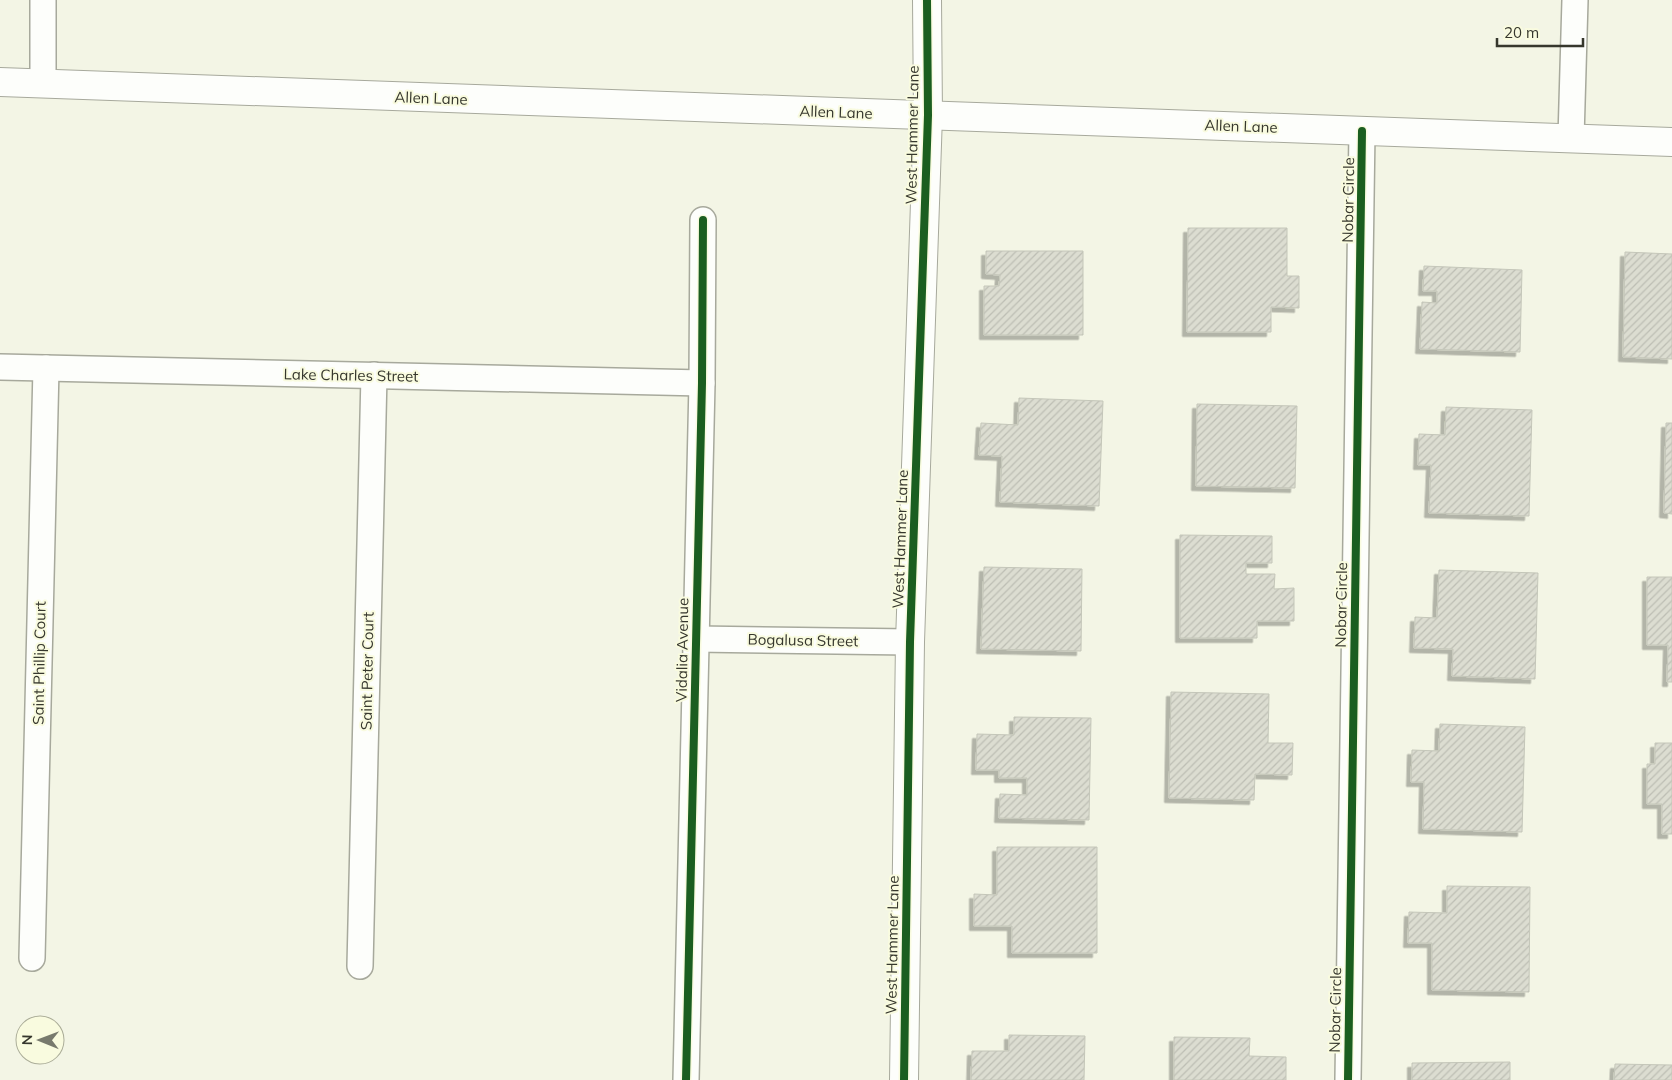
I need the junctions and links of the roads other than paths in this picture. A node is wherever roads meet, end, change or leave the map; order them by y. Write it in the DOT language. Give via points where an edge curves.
graph roads {
  1 [pos="43,0"];
  2 [pos="927,0"];
  3 [pos="1575,0"];
  4 [pos="0,82"];
  5 [pos="43,84"];
  6 [pos="928,115"];
  7 [pos="1362,131"];
  8 [pos="1571,138"];
  9 [pos="1672,142"];
  10 [pos="703,220"];
  11 [pos="0,367"];
  12 [pos="46,368"];
  13 [pos="374,375"];
  14 [pos="702,383"];
  15 [pos="696,638"];
  16 [pos="910,642"];
  17 [pos="32,958"];
  18 [pos="360,966"];
  19 [pos="686,1080"];
  20 [pos="904,1080"];
  21 [pos="1348,1080"];
  1 -- 5 [label="street"];
  2 -- 6 [label="main road, West Hammer Lane"];
  3 -- 8 [label="street"];
  4 -- 5 [label="main road, Allen Lane"];
  5 -- 6 [label="main road, Allen Lane"];
  6 -- 7 [label="main road, Allen Lane"];
  6 -- 16 [label="main road, West Hammer Lane"];
  7 -- 8 [label="main road, Allen Lane"];
  7 -- 21 [label="street, Nobar Circle"];
  8 -- 9 [label="main road, Allen Lane"];
  10 -- 14 [label="street, Vidalia Avenue"];
  11 -- 12 [label="street, Lake Charles Street"];
  12 -- 13 [label="street, Lake Charles Street"];
  12 -- 17 [label="street, Saint Phillip Court"];
  13 -- 14 [label="street, Lake Charles Street"];
  13 -- 18 [label="street, Saint Peter Court"];
  14 -- 15 [label="street, Vidalia Avenue"];
  15 -- 16 [label="street, Bogalusa Street"];
  15 -- 19 [label="street, Vidalia Avenue"];
  16 -- 20 [label="main road, West Hammer Lane"];
}
